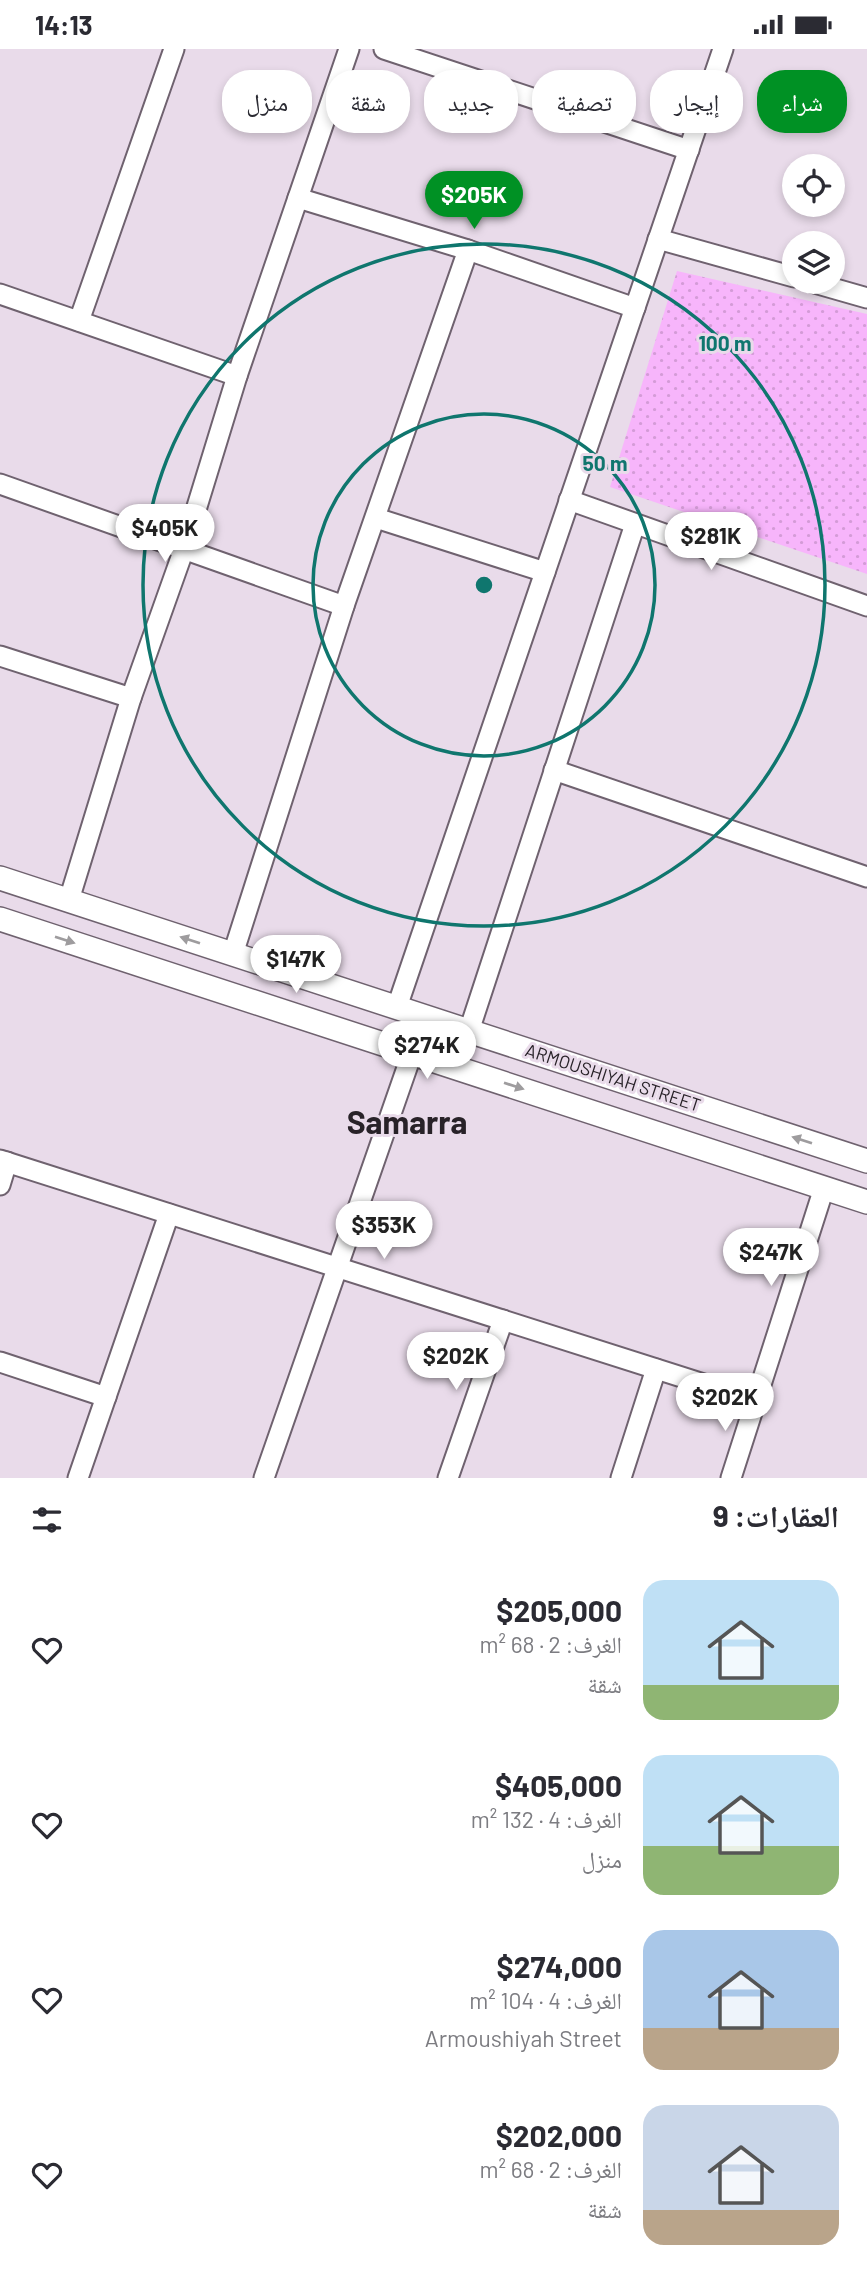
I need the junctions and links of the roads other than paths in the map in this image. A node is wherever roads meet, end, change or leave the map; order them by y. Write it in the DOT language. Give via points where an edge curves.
graph roads {
  1 [pos="174,49"];
  2 [pos="349,49"];
  3 [pos="384,49"];
  4 [pos="723,49"];
  5 [pos="689,150"];
  6 [pos="298,198"];
  7 [pos="658,239"];
  8 [pos="468,250"];
  9 [pos="782,274"];
  10 [pos="845,291"];
  11 [pos="0,294"];
  12 [pos="867,297"];
  13 [pos="635,308"];
  14 [pos="79,321"];
  15 [pos="237,376"];
  16 [pos="0,484"];
  17 [pos="569,501"];
  18 [pos="376,518"];
  19 [pos="635,524"];
  20 [pos="184,549"];
  21 [pos="545,572"];
  22 [pos="867,605"];
  23 [pos="344,606"];
  24 [pos="0,656"];
  25 [pos="131,698"];
  26 [pos="554,770"];
  27 [pos="867,877"];
  28 [pos="0,878"];
  29 [pos="69,900"];
  30 [pos="0,919"];
  31 [pos="233,954"];
  32 [pos="323,983"];
  33 [pos="397,1007"];
  34 [pos="425,1016"];
  35 [pos="311,1020"];
  36 [pos="469,1031"];
  37 [pos="412,1053"];
  38 [pos="4,1161"];
  39 [pos="867,1161"];
  40 [pos="0,1185"];
  41 [pos="824,1188"];
  42 [pos="867,1202"];
  43 [pos="169,1214"];
  44 [pos="337,1268"];
  45 [pos="503,1320"];
  46 [pos="0,1362"];
  47 [pos="656,1369"];
  48 [pos="106,1397"];
  49 [pos="757,1401"];
  50 [pos="78,1478"];
  51 [pos="264,1478"];
  52 [pos="448,1478"];
  53 [pos="621,1478"];
  54 [pos="731,1478"];
  1 -- 14 [label="street"];
  2 -- 6 [label="street"];
  3 -- 5 [label="street"];
  4 -- 5 [label="street"];
  5 -- 7 [label="street"];
  6 -- 8 [label="street"];
  6 -- 15 [label="street"];
  7 -- 9 [label="street"];
  7 -- 13 [label="street"];
  8 -- 13 [label="street"];
  8 -- 18 [label="street"];
  10 -- 12 [label="street"];
  11 -- 14 [label="street"];
  13 -- 17 [label="street"];
  14 -- 15 [label="street"];
  15 -- 20 [label="street"];
  16 -- 20 [label="street"];
  17 -- 19 [label="street"];
  17 -- 21 [label="street"];
  18 -- 21 [label="street"];
  18 -- 23 [label="street"];
  19 -- 22 [label="street"];
  19 -- 26 [label="street"];
  20 -- 23 [label="street"];
  20 -- 25 [label="street"];
  21 -- 33 [label="street"];
  23 -- 31 [label="street"];
  24 -- 25 [label="street"];
  25 -- 29 [label="street"];
  26 -- 27 [label="street"];
  26 -- 36 [label="street"];
  28 -- 29 [label="street, ARMOUSHIYAH STREET"];
  31 -- 29 [label="street, ARMOUSHIYAH STREET, one-way"];
  30 -- 35 [label="street, one-way"];
  31 -- 32 [label="street, ARMOUSHIYAH STREET"];
  32 -- 33 [label="street, ARMOUSHIYAH STREET"];
  32 -- 35 [label="street"];
  33 -- 34 [label="street, ARMOUSHIYAH STREET"];
  34 -- 36 [label="street, ARMOUSHIYAH STREET"];
  34 -- 37 [label="street"];
  35 -- 37 [label="street"];
  39 -- 36 [label="street, ARMOUSHIYAH STREET, one-way"];
  37 -- 41 [label="street, one-way"];
  37 -- 44 [label="street"];
  38 -- 40 [label="street"];
  38 -- 43 [label="street"];
  41 -- 42 [label="street"];
  41 -- 49 [label="street"];
  43 -- 44 [label="street"];
  43 -- 48 [label="street"];
  44 -- 45 [label="street"];
  44 -- 51 [label="street"];
  45 -- 47 [label="street"];
  45 -- 52 [label="street"];
  46 -- 48 [label="street"];
  47 -- 49 [label="street"];
  47 -- 53 [label="street"];
  48 -- 50 [label="street"];
  49 -- 54 [label="street"];
}
